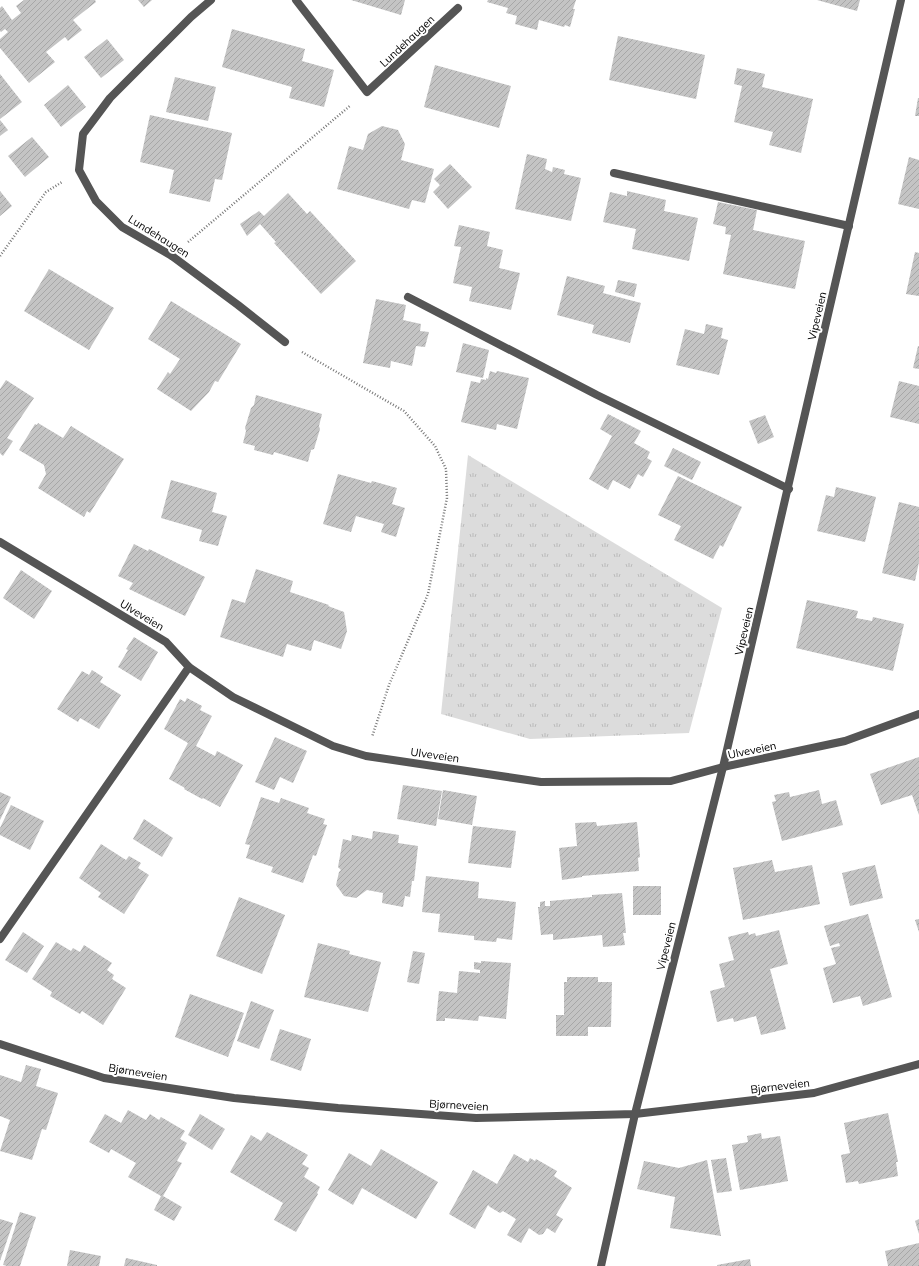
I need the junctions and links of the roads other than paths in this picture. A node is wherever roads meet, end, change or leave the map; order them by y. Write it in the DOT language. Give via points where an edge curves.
graph roads {
  1 [pos="211,0"];
  2 [pos="296,0"];
  3 [pos="901,0"];
  4 [pos="458,8"];
  5 [pos="614,173"];
  6 [pos="849,226"];
  7 [pos="408,297"];
  8 [pos="285,342"];
  9 [pos="789,489"];
  10 [pos="0,542"];
  11 [pos="189,667"];
  12 [pos="919,714"];
  13 [pos="724,767"];
  14 [pos="0,939"];
  15 [pos="0,1044"];
  16 [pos="919,1064"];
  17 [pos="635,1114"];
  18 [pos="601,1266"];
  1 -- 8 [label="street, Lundehaugen" via="110,98 83,134 79,170 96,201 122,226 172,256"];
  2 -- 4 [label="street, Lundehaugen" via="367,92"];
  3 -- 6 [label="street, Vipeveien"];
  5 -- 6 [label="street"];
  6 -- 9 [label="street, Vipeveien"];
  7 -- 9 [label="street" via="597,395"];
  9 -- 13 [label="street, Vipeveien"];
  10 -- 11 [label="street, Ulveveien" via="166,642"];
  11 -- 13 [label="street, Ulveveien" via="233,697 333,746 366,756 541,782 671,781"];
  11 -- 14 [label="street"];
  12 -- 13 [label="street, Ulveveien" via="844,741"];
  13 -- 17 [label="street, Vipeveien"];
  15 -- 17 [label="street, Bjørneveien" via="104,1078 234,1098 476,1118"];
  16 -- 17 [label="street, Bjørneveien" via="814,1093"];
  17 -- 18 [label="street, Vipeveien"];
}
